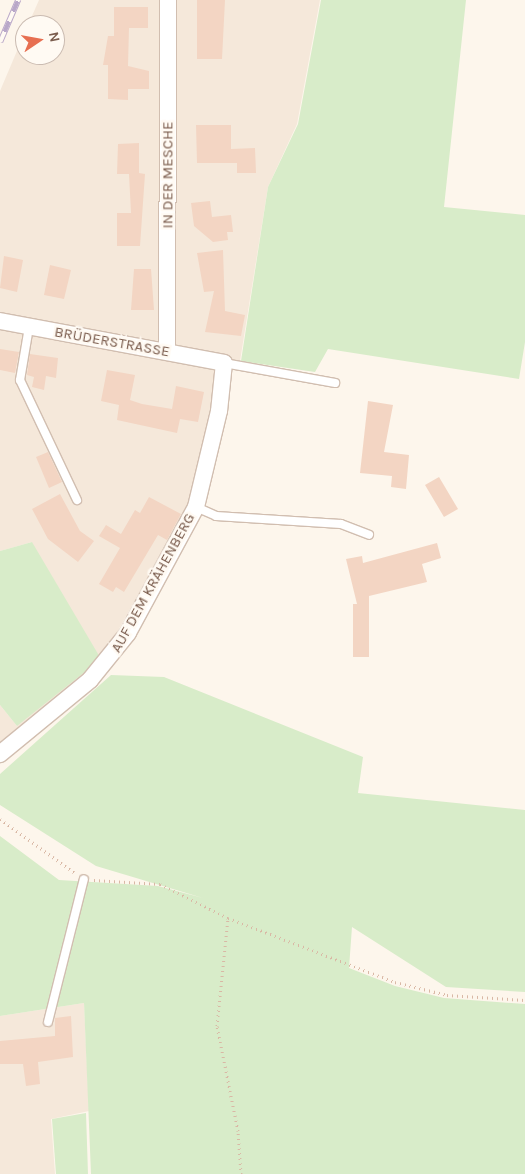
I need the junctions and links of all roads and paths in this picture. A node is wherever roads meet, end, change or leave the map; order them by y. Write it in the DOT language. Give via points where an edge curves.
graph roads {
  1 [pos="168,0"];
  2 [pos="0,321"];
  3 [pos="29,327"];
  4 [pos="167,351"];
  5 [pos="224,363"];
  6 [pos="336,383"];
  7 [pos="77,500"];
  8 [pos="196,507"];
  9 [pos="369,535"];
  10 [pos="0,754"];
  11 [pos="0,819"];
  12 [pos="84,879"];
  13 [pos="228,918"];
  14 [pos="525,1000"];
  15 [pos="48,1022"];
  16 [pos="241,1174"];
  1 -- 4 [label="street, IN DER MESCHE"];
  2 -- 3 [label="street, BRÜDERSTRASSE"];
  3 -- 4 [label="street, BRÜDERSTRASSE"];
  3 -- 7 [label="lane" via="20,380"];
  4 -- 5 [label="street, BRÜDERSTRASSE"];
  5 -- 6 [label="lane"];
  5 -- 8 [label="street, AUF DEM KRÄHENBERG" via="219,411"];
  8 -- 9 [label="lane" via="216,516 341,524"];
  8 -- 10 [label="street, AUF DEM KRÄHENBERG" via="115,654"];
  11 -- 12 [label="path"];
  12 -- 13 [label="path" via="160,884"];
  12 -- 15 [label="lane"];
  13 -- 14 [label="path" via="395,982 447,995"];
  13 -- 16 [label="path" via="217,1026 238,1132"];
}
